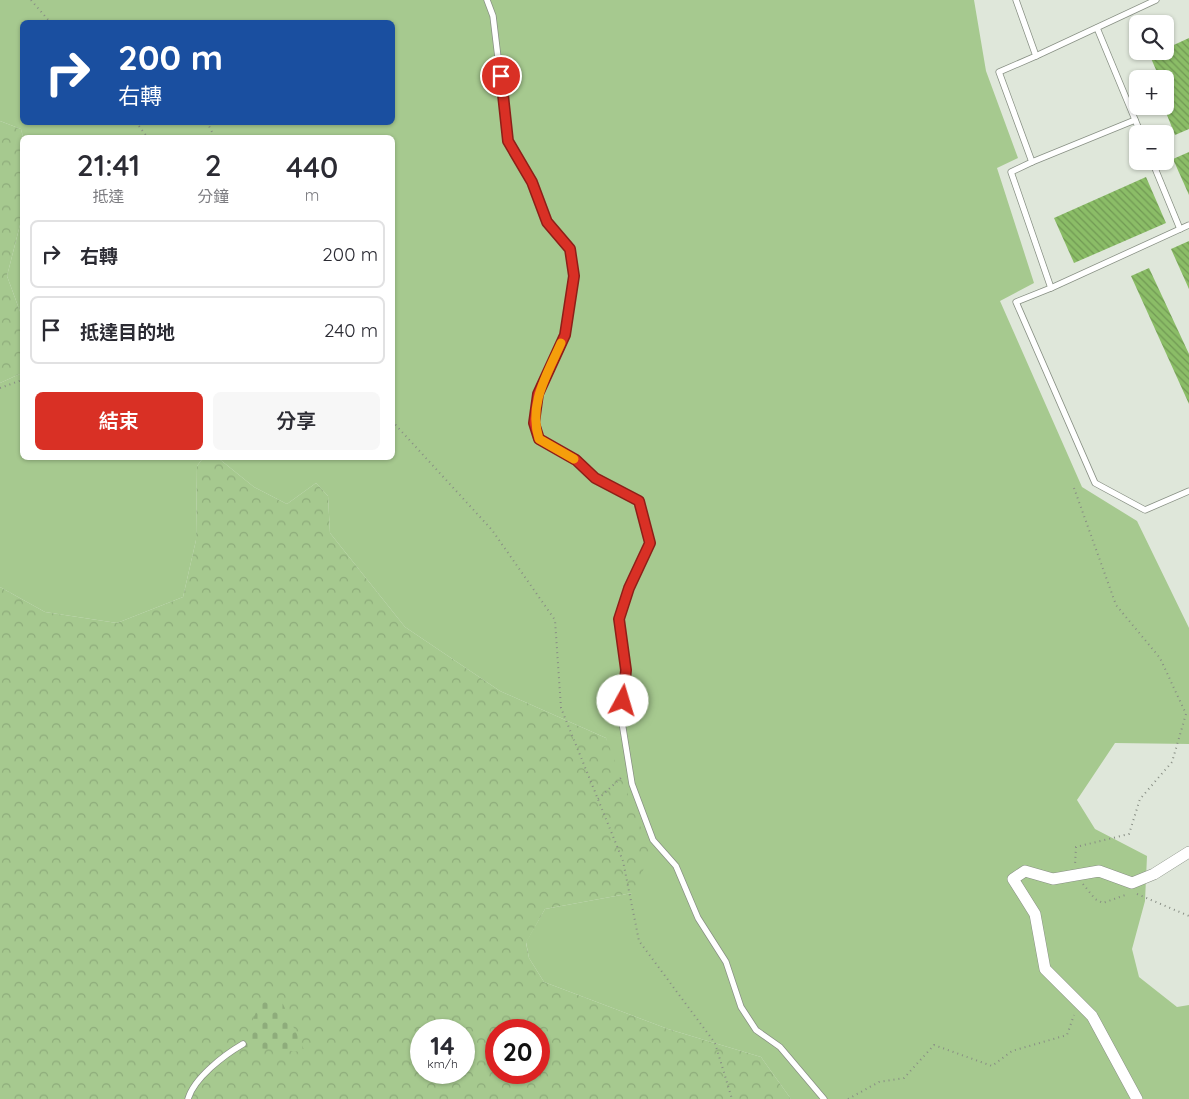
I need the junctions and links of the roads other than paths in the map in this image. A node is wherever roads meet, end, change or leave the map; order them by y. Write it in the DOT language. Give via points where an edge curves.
graph roads {
  1 [pos="487,0"];
  2 [pos="1016,0"];
  3 [pos="1156,0"];
  4 [pos="1097,28"];
  5 [pos="1036,56"];
  6 [pos="1135,120"];
  7 [pos="1137,125"];
  8 [pos="1032,162"];
  9 [pos="1156,170"];
  10 [pos="1189,225"];
  11 [pos="1180,229"];
  12 [pos="1051,288"];
  13 [pos="1189,490"];
  14 [pos="1189,852"];
  15 [pos="242,1044"];
  16 [pos="188,1099"];
  17 [pos="824,1099"];
  18 [pos="1137,1099"];
  1 -- 17 [label="lane" via="493,16 508,141 532,182 547,222 570,249 574,276 565,335 538,394 534,423 539,439 576,460 595,478 639,501 650,543 619,619 626,670 621,716 632,784 653,840 676,866 698,918 726,962 741,1007 756,1030 780,1047"];
  2 -- 5 [label="lane"];
  3 -- 4 [label="lane"];
  4 -- 5 [label="lane"];
  4 -- 6 [label="lane"];
  5 -- 8 [label="lane" via="999,72"];
  6 -- 7 [label="lane"];
  6 -- 8 [label="lane"];
  8 -- 12 [label="lane" via="1011,172"];
  9 -- 11 [label="lane"];
  10 -- 11 [label="lane"];
  11 -- 12 [label="lane"];
  12 -- 13 [label="lane" via="1016,302 1094,483 1146,510"];
  14 -- 18 [label="street" via="1154,874 1132,883 1099,871 1053,880 1024,871 1012,879 1035,914 1045,969 1092,1016"];
  15 -- 16 [label="lane" via="219,1060"];
}
